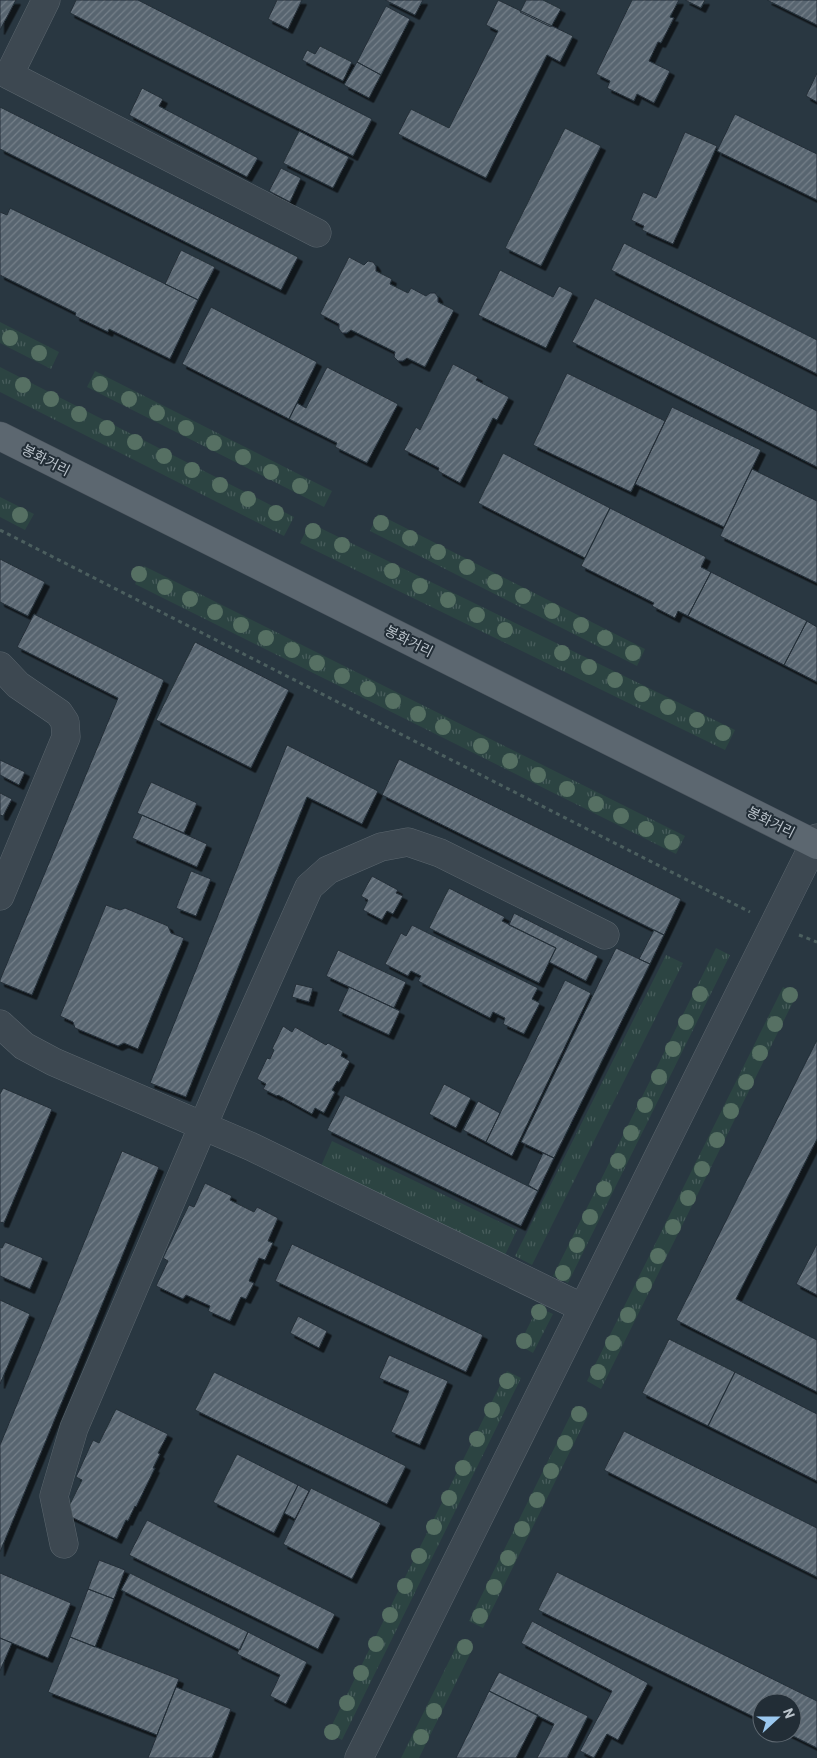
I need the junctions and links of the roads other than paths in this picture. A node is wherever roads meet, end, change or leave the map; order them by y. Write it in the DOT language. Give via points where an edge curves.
graph roads {
  1 [pos="46,0"];
  2 [pos="317,233"];
  3 [pos="0,436"];
  4 [pos="0,666"];
  5 [pos="816,842"];
  6 [pos="0,896"];
  7 [pos="605,935"];
  8 [pos="0,1024"];
  9 [pos="203,1126"];
  10 [pos="583,1308"];
  11 [pos="64,1544"];
  12 [pos="359,1758"];
  1 -- 2 [label="street" via="9,75"];
  3 -- 5 [label="main road, 봉화거리"];
  4 -- 6 [label="street" via="18,685 59,713 65,722 66,738"];
  5 -- 10 [label="street"];
  7 -- 9 [label="street" via="440,853 408,842 381,847 328,870 309,887"];
  8 -- 9 [label="street" via="24,1046 54,1062"];
  9 -- 10 [label="street"];
  9 -- 11 [label="street" via="74,1428 54,1496"];
  10 -- 12 [label="street"];
}
